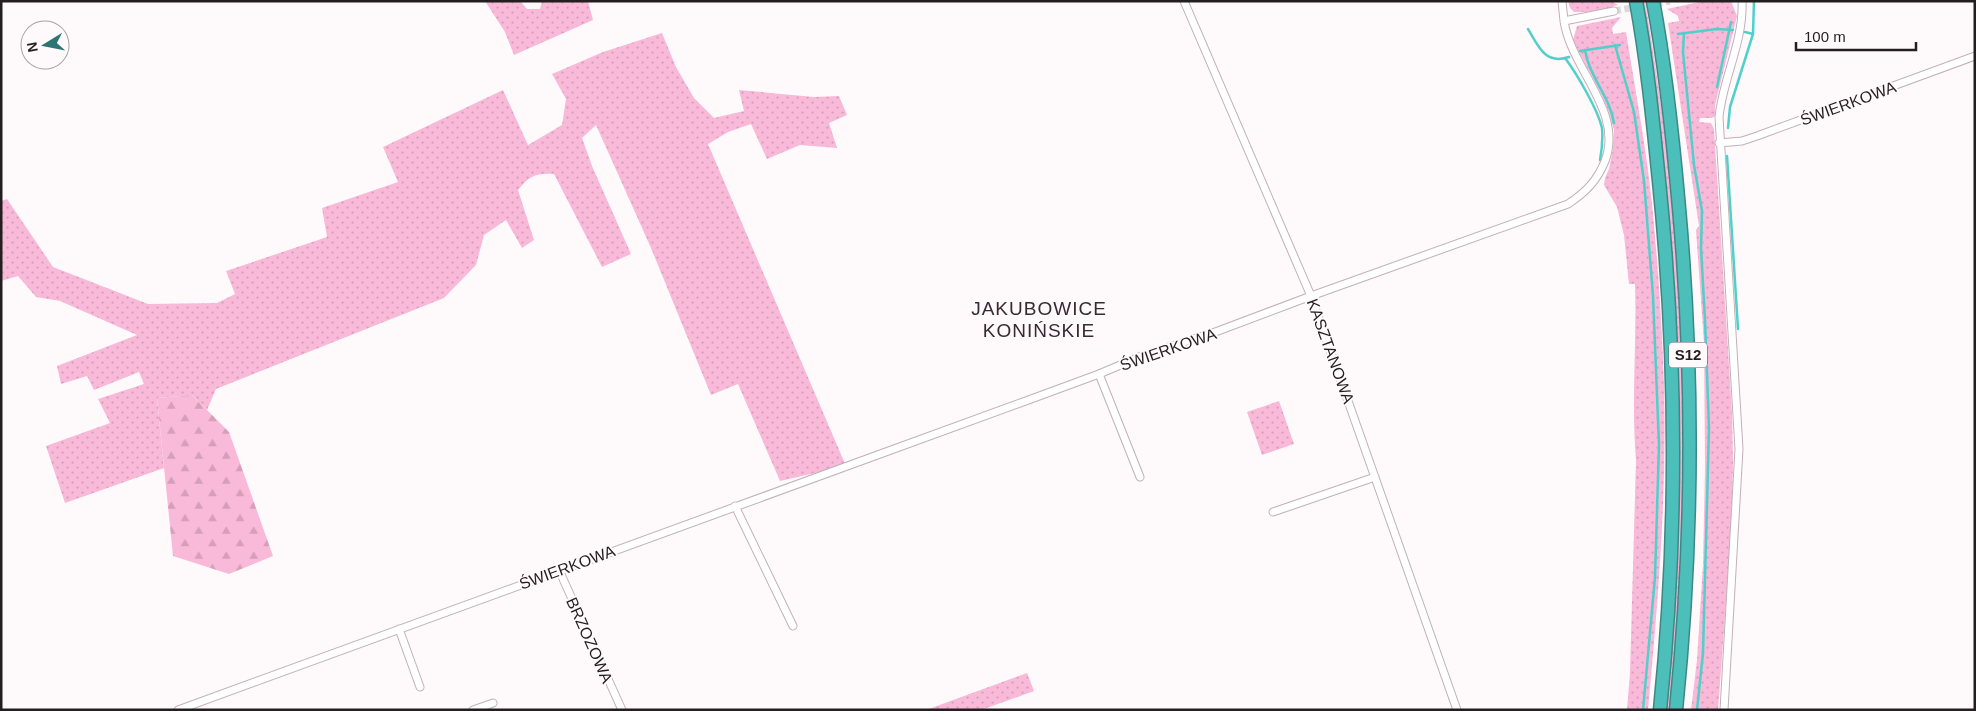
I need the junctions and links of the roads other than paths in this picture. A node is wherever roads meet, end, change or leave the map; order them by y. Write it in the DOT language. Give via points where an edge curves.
graph roads {
  1 [pos="1184,1"];
  2 [pos="1562,1"];
  3 [pos="1636,1"];
  4 [pos="1653,1"];
  5 [pos="1742,1"];
  6 [pos="1614,11"];
  7 [pos="1564,21"];
  8 [pos="1975,56"];
  9 [pos="1719,143"];
  10 [pos="1312,296"];
  11 [pos="1099,374"];
  12 [pos="1375,476"];
  13 [pos="1140,477"];
  14 [pos="735,506"];
  15 [pos="1273,512"];
  16 [pos="559,570"];
  17 [pos="793,626"];
  18 [pos="399,629"];
  19 [pos="420,687"];
  20 [pos="493,703"];
  21 [pos="178,710"];
  22 [pos="473,710"];
  23 [pos="622,710"];
  24 [pos="1456,710"];
  25 [pos="1660,710"];
  26 [pos="1676,710"];
  27 [pos="1724,710"];
  1 -- 10 [label="street, KASZTANOWA"];
  2 -- 7 [label="street"];
  3 -- 25 [label="highway, S12" via="1649,85 1670,309 1671,552"];
  4 -- 26 [label="highway, S12" via="1674,160 1688,345 1688,551"];
  5 -- 9 [label="street" via="1741,28 1720,105"];
  6 -- 7 [label="street"];
  7 -- 10 [label="street, ŚWIERKOWA" via="1570,45 1608,124 1609,151 1595,181 1583,194 1551,211"];
  8 -- 9 [label="street, ŚWIERKOWA" via="1757,136"];
  9 -- 27 [label="street" via="1739,449"];
  10 -- 11 [label="street, ŚWIERKOWA"];
  10 -- 12 [label="street, KASZTANOWA"];
  11 -- 13 [label="street"];
  11 -- 14 [label="street, ŚWIERKOWA"];
  12 -- 15 [label="street"];
  12 -- 24 [label="street, KASZTANOWA"];
  14 -- 16 [label="street, ŚWIERKOWA"];
  14 -- 17 [label="street"];
  16 -- 18 [label="street, ŚWIERKOWA"];
  16 -- 23 [label="street, BRZOZOWA"];
  18 -- 19 [label="street"];
  18 -- 21 [label="street, ŚWIERKOWA"];
  20 -- 22 [label="street"];
}
